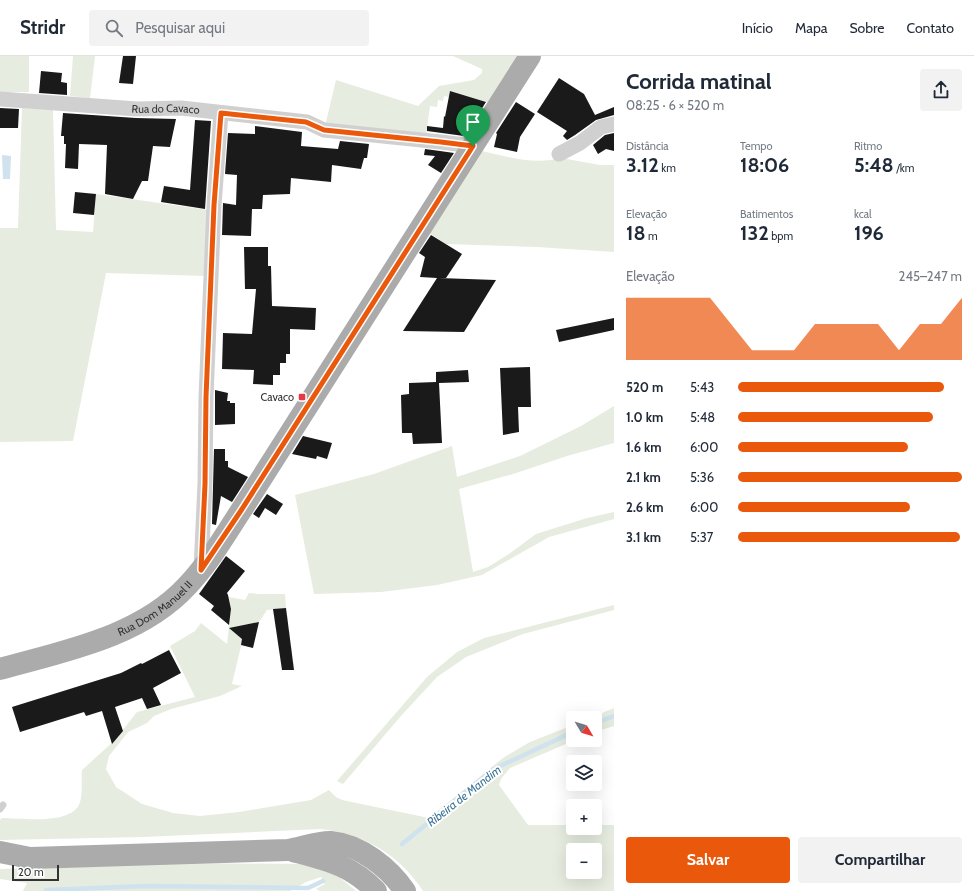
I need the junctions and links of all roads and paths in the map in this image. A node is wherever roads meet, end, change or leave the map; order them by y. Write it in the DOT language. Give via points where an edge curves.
graph roads {
  1 [pos="530,56"];
  2 [pos="0,100"];
  3 [pos="221,113"];
  4 [pos="614,124"];
  5 [pos="473,146"];
  6 [pos="559,154"];
  7 [pos="201,570"];
  8 [pos="0,669"];
  9 [pos="288,850"];
  10 [pos="0,852"];
  11 [pos="30,858"];
  12 [pos="0,864"];
  13 [pos="376,891"];
  14 [pos="405,891"];
  1 -- 5 [label="main road, Rua Dom Manuel II"];
  2 -- 3 [label="street, Rua do Cavaco" via="137,109 181,108"];
  3 -- 5 [label="street, Rua do Cavaco" via="306,122 324,130"];
  3 -- 7 [label="street" via="214,205"];
  4 -- 6 [label="street" via="601,128"];
  5 -- 7 [label="main road, Rua Dom Manuel II"];
  7 -- 8 [label="main road, Rua Dom Manuel II" via="188,586 156,614 127,629 98,641"];
  9 -- 11 [label="main road"];
  9 -- 13 [label="main road" via="340,865 365,880"];
  9 -- 14 [label="main road" via="330,842 346,846 375,861 392,875"];
  10 -- 11 [label="main road"];
  11 -- 12 [label="main road"];
}
